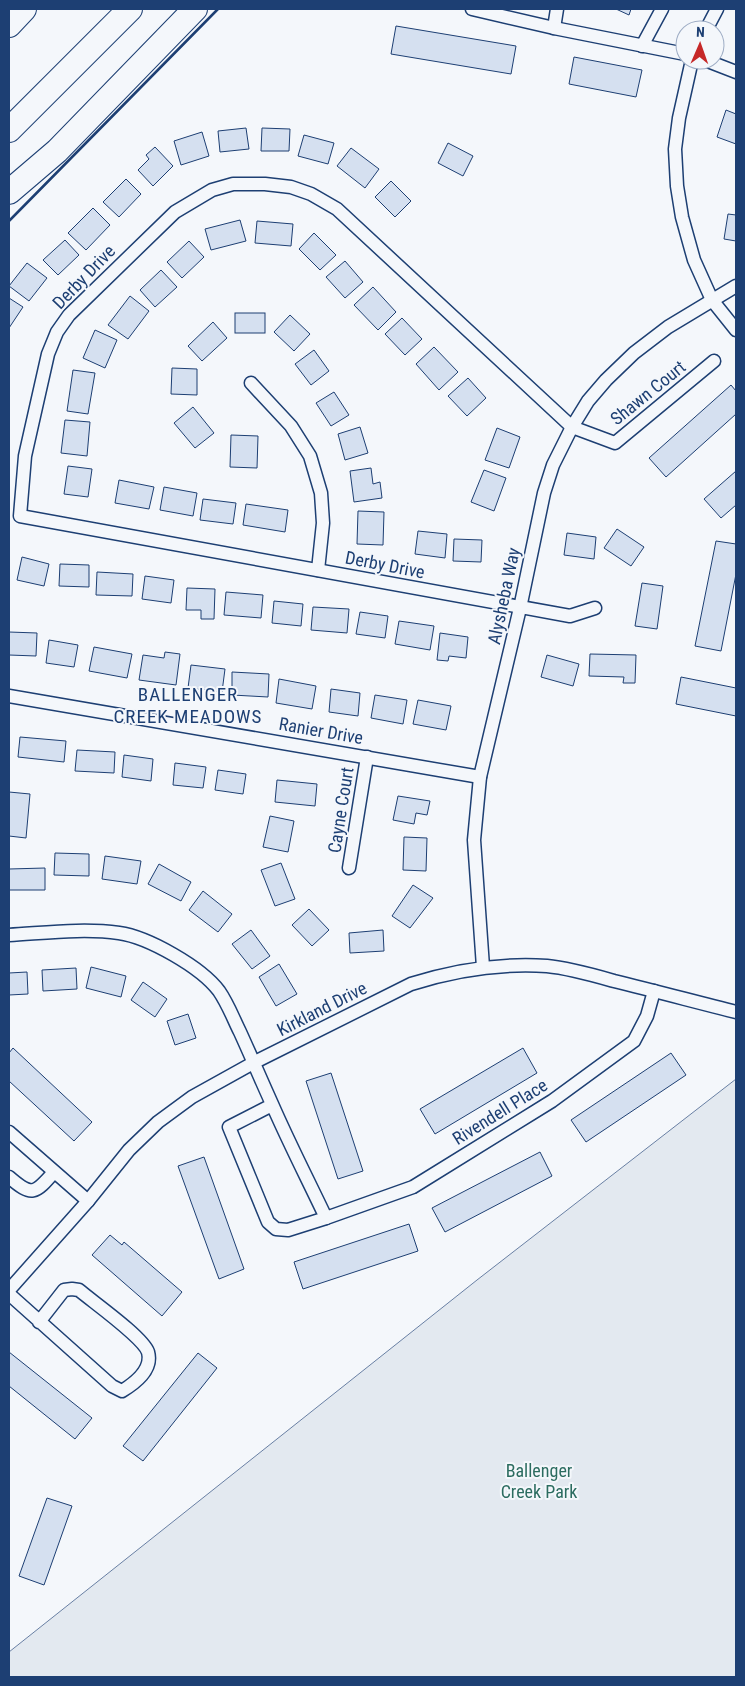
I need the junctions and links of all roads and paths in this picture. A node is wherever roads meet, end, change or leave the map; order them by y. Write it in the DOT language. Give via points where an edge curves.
graph roads {
  1 [pos="24,9"];
  2 [pos="130,9"];
  3 [pos="196,9"];
  4 [pos="472,9"];
  5 [pos="558,9"];
  6 [pos="662,9"];
  7 [pos="9,25"];
  8 [pos="554,28"];
  9 [pos="642,46"];
  10 [pos="675,52"];
  11 [pos="690,70"];
  12 [pos="9,130"];
  13 [pos="9,192"];
  14 [pos="736,286"];
  15 [pos="712,300"];
  16 [pos="736,330"];
  17 [pos="714,361"];
  18 [pos="251,383"];
  19 [pos="572,427"];
  20 [pos="318,570"];
  21 [pos="520,608"];
  22 [pos="595,608"];
  23 [pos="9,696"];
  24 [pos="367,757"];
  25 [pos="480,777"];
  26 [pos="349,868"];
  27 [pos="9,935"];
  28 [pos="483,967"];
  29 [pos="654,991"];
  30 [pos="736,1012"];
  31 [pos="255,1062"];
  32 [pos="272,1105"];
  33 [pos="9,1132"];
  34 [pos="54,1172"];
  35 [pos="9,1177"];
  36 [pos="88,1201"];
  37 [pos="326,1218"];
  38 [pos="9,1292"];
  39 [pos="39,1322"];
  1 -- 7 [label="highway"];
  2 -- 12 [label="highway"];
  3 -- 13 [label="highway" via="57,151"];
  4 -- 8 [label="street"];
  5 -- 8 [label="street"];
  6 -- 9 [label="street"];
  8 -- 9 [label="street"];
  9 -- 10 [label="street"];
  11 -- 15 [label="street" via="678,118 675,150 677,186 694,260"];
  14 -- 15 [label="street, Alysheba Way"];
  15 -- 16 [label="street"];
  15 -- 19 [label="street, Alysheba Way" via="634,353 588,401"];
  17 -- 19 [label="street, Shawn Court" via="615,442"];
  18 -- 20 [label="street" via="291,426 310,456 321,493 323,524"];
  19 -- 20 [label="street, Derby Drive" via="336,209 298,189 265,184 233,184 194,199 175,212 69,315 57,332 48,354 25,456 20,516"];
  19 -- 21 [label="street, Alysheba Way" via="553,465 544,493"];
  20 -- 21 [label="street, Derby Drive"];
  21 -- 22 [label="street, Derby Drive" via="570,616"];
  21 -- 25 [label="street, Alysheba Way"];
  23 -- 24 [label="street, Ranier Drive"];
  24 -- 25 [label="street, Ranier Drive"];
  24 -- 26 [label="street, Cayne Court"];
  25 -- 28 [label="street, Alysheba Way" via="474,840"];
  27 -- 31 [label="street" via="120,933 170,952 218,990"];
  28 -- 29 [label="street, Kirkland Drive" via="549,966"];
  28 -- 31 [label="street, Kirkland Drive" via="411,984"];
  29 -- 30 [label="street, Kirkland Drive"];
  29 -- 37 [label="street, Rivendell Place" via="647,1016 634,1040 552,1101 413,1187"];
  31 -- 32 [label="street"];
  31 -- 36 [label="street, Kirkland Drive" via="192,1097 158,1122 129,1150"];
  32 -- 37 [label="street"];
  32 -- 37 [label="street, Rivendell Place" via="229,1127 268,1222 276,1229 288,1230"];
  33 -- 34 [label="street"];
  34 -- 35 [label="street" via="34,1191 22,1188"];
  34 -- 36 [label="street"];
  36 -- 38 [label="street, Kirkland Drive"];
  38 -- 39 [label="street"];
  39 -- 39 [label="street" via="64,1290 79,1290 136,1337 148,1351 146,1371 122,1391 112,1386"];
}
